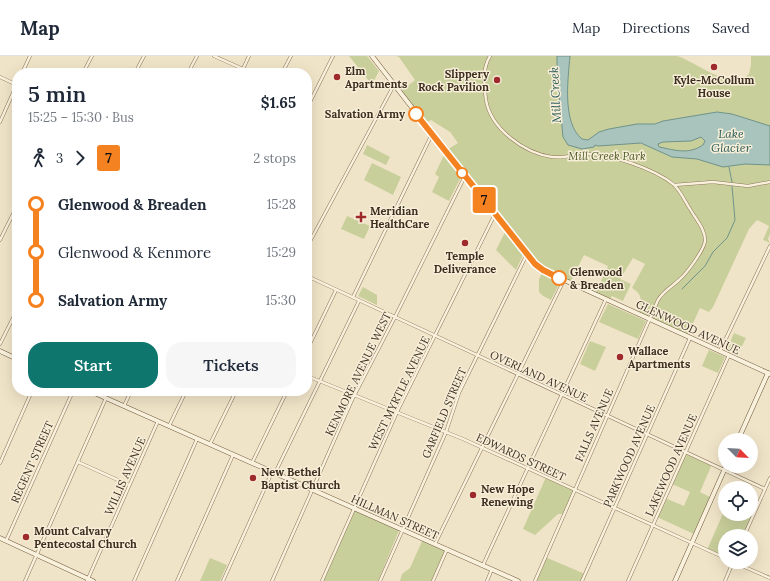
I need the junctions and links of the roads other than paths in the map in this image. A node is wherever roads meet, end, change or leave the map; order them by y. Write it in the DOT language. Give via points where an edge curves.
graph roads {
  1 [pos="30,56"];
  2 [pos="92,56"];
  3 [pos="144,56"];
  4 [pos="197,56"];
  5 [pos="214,56"];
  6 [pos="249,56"];
  7 [pos="291,56"];
  8 [pos="333,56"];
  9 [pos="372,56"];
  10 [pos="490,56"];
  11 [pos="24,68"];
  12 [pos="86,68"];
  13 [pos="138,68"];
  14 [pos="191,68"];
  15 [pos="241,68"];
  16 [pos="243,68"];
  17 [pos="285,68"];
  18 [pos="0,77"];
  19 [pos="12,83"];
  20 [pos="394,85"];
  21 [pos="12,96"];
  22 [pos="312,97"];
  23 [pos="0,122"];
  24 [pos="432,134"];
  25 [pos="464,176"];
  26 [pos="770,182"];
  27 [pos="674,184"];
  28 [pos="495,214"];
  29 [pos="12,216"];
  30 [pos="312,238"];
  31 [pos="0,240"];
  32 [pos="770,246"];
  33 [pos="527,254"];
  34 [pos="312,278"];
  35 [pos="564,280"];
  36 [pos="336,290"];
  37 [pos="353,297"];
  38 [pos="606,299"];
  39 [pos="359,300"];
  40 [pos="395,318"];
  41 [pos="650,319"];
  42 [pos="12,320"];
  43 [pos="435,336"];
  44 [pos="690,338"];
  45 [pos="312,340"];
  46 [pos="0,344"];
  47 [pos="0,351"];
  48 [pos="720,351"];
  49 [pos="729,355"];
  50 [pos="477,356"];
  51 [pos="12,357"];
  52 [pos="769,374"];
  53 [pos="517,375"];
  54 [pos="312,378"];
  55 [pos="320,381"];
  56 [pos="355,395"];
  57 [pos="561,395"];
  58 [pos="30,396"];
  59 [pos="71,396"];
  60 [pos="101,396"];
  61 [pos="129,396"];
  62 [pos="184,396"];
  63 [pos="234,396"];
  64 [pos="285,396"];
  65 [pos="106,398"];
  66 [pos="124,406"];
  67 [pos="397,412"];
  68 [pos="607,416"];
  69 [pos="158,421"];
  70 [pos="169,426"];
  71 [pos="446,432"];
  72 [pos="741,433"];
  73 [pos="647,435"];
  74 [pos="197,439"];
  75 [pos="210,444"];
  76 [pos="482,448"];
  77 [pos="686,452"];
  78 [pos="233,455"];
  79 [pos="78,462"];
  80 [pos="0,463"];
  81 [pos="252,463"];
  82 [pos="718,465"];
  83 [pos="527,468"];
  84 [pos="274,472"];
  85 [pos="723,473"];
  86 [pos="735,473"];
  87 [pos="770,478"];
  88 [pos="129,485"];
  89 [pos="765,489"];
  90 [pos="312,490"];
  91 [pos="574,490"];
  92 [pos="354,508"];
  93 [pos="614,508"];
  94 [pos="653,526"];
  95 [pos="747,529"];
  96 [pos="403,530"];
  97 [pos="0,538"];
  98 [pos="6,540"];
  99 [pos="435,544"];
  100 [pos="692,544"];
  101 [pos="447,549"];
  102 [pos="36,555"];
  103 [pos="718,555"];
  104 [pos="483,565"];
  105 [pos="492,569"];
  106 [pos="730,569"];
  107 [pos="749,569"];
  108 [pos="770,578"];
  109 [pos="87,580"];
  110 [pos="25,581"];
  111 [pos="94,581"];
  112 [pos="134,581"];
  113 [pos="177,581"];
  114 [pos="223,581"];
  115 [pos="272,581"];
  116 [pos="322,581"];
  117 [pos="380,581"];
  118 [pos="433,581"];
  119 [pos="487,581"];
  120 [pos="518,581"];
  121 [pos="535,581"];
  122 [pos="582,581"];
  123 [pos="628,581"];
  124 [pos="675,581"];
  125 [pos="724,581"];
  1 -- 11 [label="street"];
  2 -- 12 [label="street"];
  3 -- 13 [label="street"];
  4 -- 14 [label="street"];
  5 -- 15 [label="street"];
  6 -- 16 [label="street"];
  7 -- 17 [label="street"];
  8 -- 22 [label="street"];
  9 -- 20 [label="street, GLENWOOD AVENUE"];
  10 -- 27 [label="street" via="485,68 487,104 492,117 509,136 523,146 556,157 589,154 612,156"];
  18 -- 19 [label="street"];
  20 -- 24 [label="street, GLENWOOD AVENUE"];
  20 -- 30 [label="street"];
  21 -- 23 [label="street"];
  24 -- 25 [label="street, GLENWOOD AVENUE"];
  24 -- 37 [label="street"];
  25 -- 28 [label="street, GLENWOOD AVENUE"];
  25 -- 40 [label="street, KENMORE AVENUE WEST"];
  26 -- 27 [label="street" via="744,186 721,182"];
  27 -- 41 [label="street, FALLS AVENUE" via="701,228 705,242 683,276 660,296"];
  28 -- 33 [label="street, GLENWOOD AVENUE"];
  28 -- 43 [label="street, WEST MYRTLE AVENUE"];
  29 -- 31 [label="street"];
  32 -- 48 [label="street"];
  33 -- 35 [label="street, GLENWOOD AVENUE" via="540,269"];
  33 -- 50 [label="street, GARFIELD STREET"];
  34 -- 36 [label="street, OVERLAND AVENUE"];
  35 -- 38 [label="street, GLENWOOD AVENUE"];
  35 -- 53 [label="street"];
  36 -- 37 [label="street, OVERLAND AVENUE"];
  36 -- 45 [label="street"];
  37 -- 39 [label="street, OVERLAND AVENUE"];
  38 -- 41 [label="street, GLENWOOD AVENUE"];
  38 -- 57 [label="street"];
  39 -- 40 [label="street, OVERLAND AVENUE"];
  39 -- 55 [label="street"];
  40 -- 43 [label="street, OVERLAND AVENUE"];
  40 -- 56 [label="street, KENMORE AVENUE WEST"];
  41 -- 44 [label="street, GLENWOOD AVENUE"];
  41 -- 68 [label="street, FALLS AVENUE"];
  42 -- 46 [label="street"];
  43 -- 50 [label="street, OVERLAND AVENUE"];
  43 -- 67 [label="street, WEST MYRTLE AVENUE"];
  44 -- 48 [label="street, GLENWOOD AVENUE"];
  44 -- 73 [label="street, PARKWOOD AVENUE"];
  47 -- 51 [label="street"];
  48 -- 49 [label="street, GLENWOOD AVENUE"];
  49 -- 52 [label="street, GLENWOOD AVENUE"];
  49 -- 77 [label="street, LAKEWOOD AVENUE"];
  50 -- 53 [label="street, OVERLAND AVENUE"];
  50 -- 71 [label="street, GARFIELD STREET" via="459,394"];
  52 -- 72 [label="street"];
  53 -- 57 [label="street, OVERLAND AVENUE"];
  53 -- 76 [label="street"];
  54 -- 55 [label="street, EDWARDS STREET"];
  55 -- 56 [label="street, EDWARDS STREET"];
  55 -- 84 [label="street"];
  56 -- 67 [label="street, EDWARDS STREET"];
  56 -- 90 [label="street, KENMORE AVENUE WEST"];
  57 -- 68 [label="street, OVERLAND AVENUE"];
  57 -- 83 [label="street"];
  58 -- 80 [label="street"];
  59 -- 98 [label="street, REGENT STREET"];
  60 -- 65 [label="street, HILLMAN STREET"];
  61 -- 66 [label="street"];
  62 -- 70 [label="street"];
  63 -- 75 [label="street"];
  64 -- 81 [label="street"];
  65 -- 66 [label="street, HILLMAN STREET"];
  65 -- 79 [label="street"];
  66 -- 69 [label="street, HILLMAN STREET"];
  67 -- 71 [label="street, EDWARDS STREET"];
  67 -- 92 [label="street, WEST MYRTLE AVENUE"];
  68 -- 73 [label="street, OVERLAND AVENUE"];
  68 -- 91 [label="street, FALLS AVENUE"];
  69 -- 70 [label="street, HILLMAN STREET"];
  69 -- 88 [label="street, WILLIS AVENUE"];
  70 -- 74 [label="street, HILLMAN STREET"];
  71 -- 76 [label="street, EDWARDS STREET"];
  71 -- 96 [label="street, GARFIELD STREET"];
  73 -- 77 [label="street, OVERLAND AVENUE"];
  73 -- 93 [label="street, PARKWOOD AVENUE"];
  74 -- 75 [label="street, HILLMAN STREET"];
  74 -- 112 [label="street"];
  75 -- 78 [label="street, HILLMAN STREET"];
  76 -- 83 [label="street, EDWARDS STREET"];
  76 -- 99 [label="street"];
  77 -- 82 [label="street, OVERLAND AVENUE"];
  77 -- 94 [label="street, LAKEWOOD AVENUE"];
  78 -- 81 [label="street, HILLMAN STREET"];
  78 -- 113 [label="street"];
  79 -- 88 [label="street"];
  79 -- 102 [label="street"];
  81 -- 84 [label="street, HILLMAN STREET"];
  83 -- 91 [label="street, EDWARDS STREET"];
  83 -- 104 [label="street"];
  84 -- 90 [label="street, HILLMAN STREET"];
  84 -- 114 [label="street"];
  85 -- 100 [label="street"];
  86 -- 89 [label="street, OVERLAND AVENUE"];
  87 -- 89 [label="street"];
  88 -- 109 [label="street, WILLIS AVENUE"];
  89 -- 95 [label="street"];
  90 -- 92 [label="street, HILLMAN STREET"];
  90 -- 115 [label="street, KENMORE AVENUE WEST"];
  91 -- 93 [label="street, EDWARDS STREET"];
  91 -- 121 [label="street, FALLS AVENUE"];
  92 -- 96 [label="street, HILLMAN STREET"];
  92 -- 116 [label="street, WEST MYRTLE AVENUE"];
  93 -- 94 [label="street, EDWARDS STREET"];
  93 -- 122 [label="street, PARKWOOD AVENUE"];
  94 -- 100 [label="street, EDWARDS STREET"];
  94 -- 123 [label="street, LAKEWOOD AVENUE"];
  96 -- 99 [label="street, HILLMAN STREET"];
  96 -- 117 [label="street, GARFIELD STREET"];
  97 -- 98 [label="street"];
  98 -- 102 [label="street"];
  99 -- 101 [label="street, HILLMAN STREET"];
  100 -- 103 [label="street, EDWARDS STREET"];
  100 -- 124 [label="street"];
  101 -- 104 [label="street, HILLMAN STREET"];
  101 -- 118 [label="street"];
  102 -- 109 [label="street"];
  102 -- 110 [label="street"];
  104 -- 105 [label="street, HILLMAN STREET"];
  105 -- 119 [label="street"];
  105 -- 120 [label="street, HILLMAN STREET"];
  106 -- 125 [label="street"];
  107 -- 108 [label="street"];
  109 -- 111 [label="street"];
}
